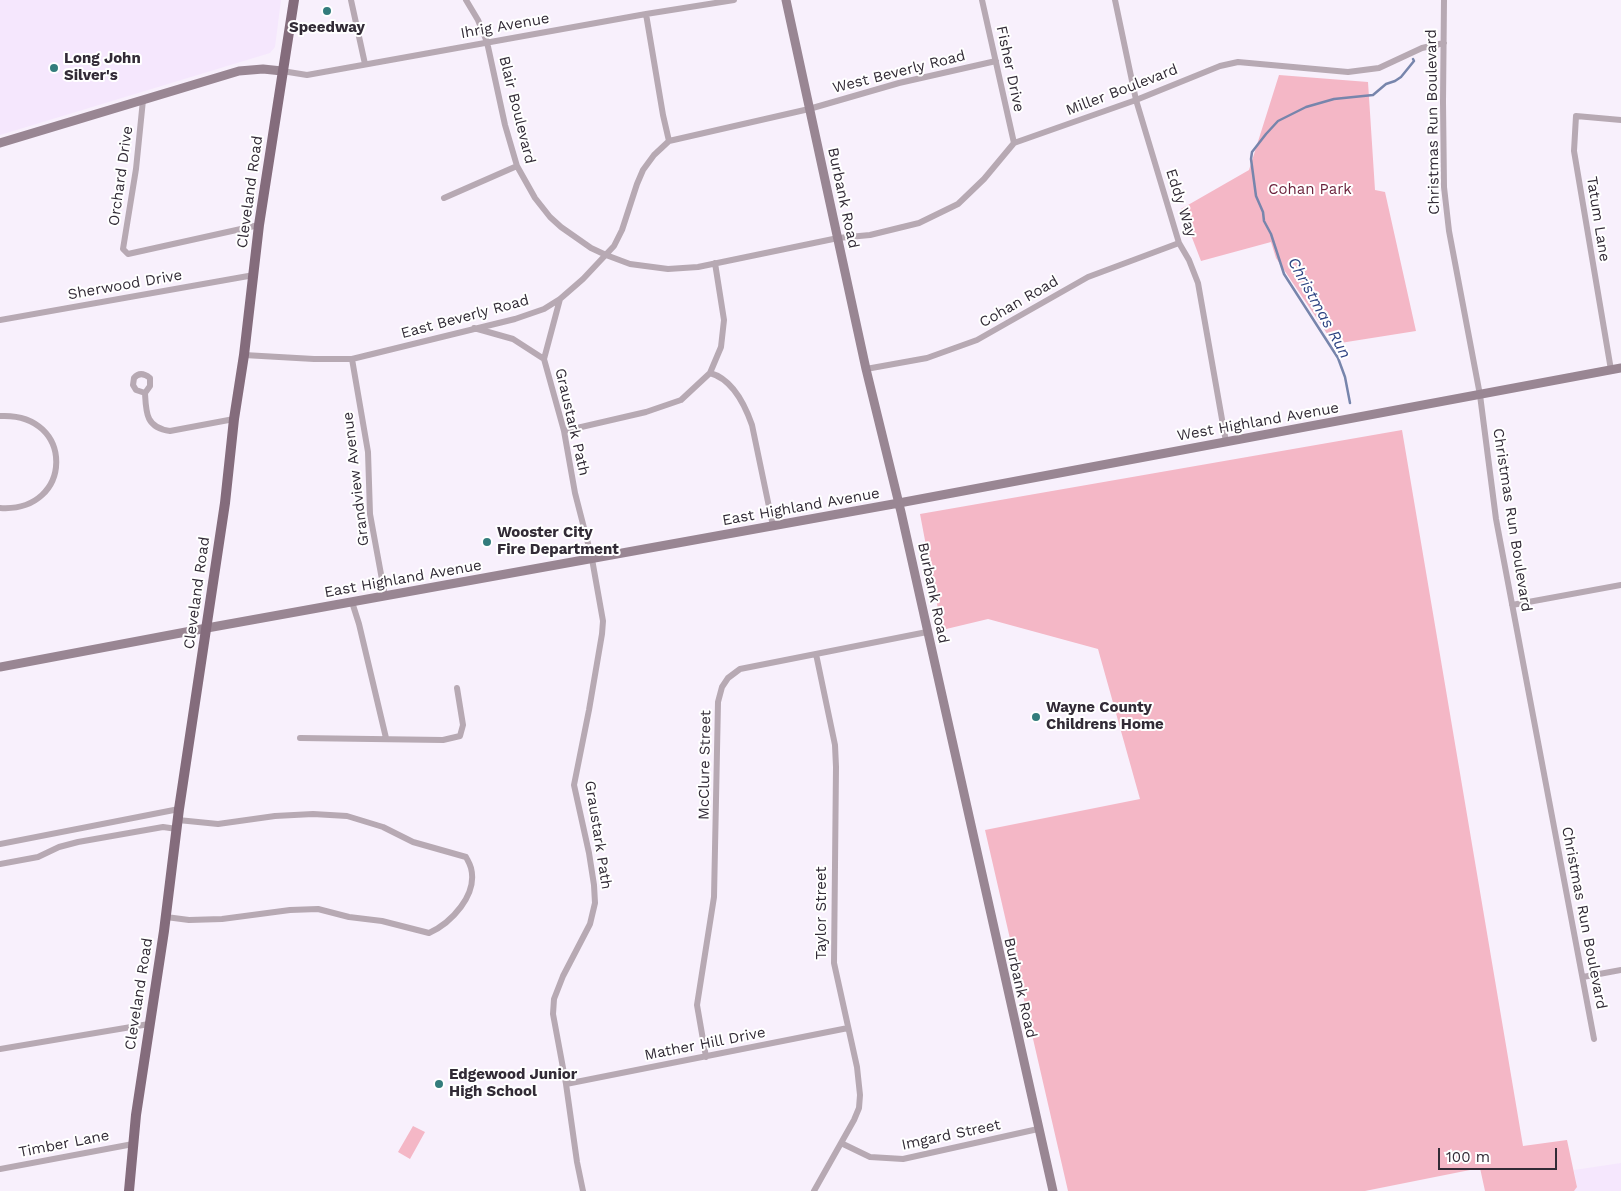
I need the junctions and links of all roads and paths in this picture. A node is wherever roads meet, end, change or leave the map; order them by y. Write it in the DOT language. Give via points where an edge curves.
graph roads {
  1 [pos="294,0"];
  2 [pos="351,0"];
  3 [pos="466,0"];
  4 [pos="734,0"];
  5 [pos="786,0"];
  6 [pos="982,0"];
  7 [pos="1115,0"];
  8 [pos="1444,0"];
  9 [pos="646,14"];
  10 [pos="488,42"];
  11 [pos="1444,43"];
  12 [pos="996,61"];
  13 [pos="365,64"];
  14 [pos="282,71"];
  15 [pos="143,100"];
  16 [pos="1136,100"];
  17 [pos="809,109"];
  18 [pos="1621,120"];
  19 [pos="669,141"];
  20 [pos="0,143"];
  21 [pos="1014,143"];
  22 [pos="517,166"];
  23 [pos="444,198"];
  24 [pos="260,225"];
  25 [pos="838,238"];
  26 [pos="1179,242"];
  27 [pos="606,255"];
  28 [pos="715,263"];
  29 [pos="254,275"];
  30 [pos="560,299"];
  31 [pos="0,320"];
  32 [pos="474,328"];
  33 [pos="244,355"];
  34 [pos="352,359"];
  35 [pos="544,359"];
  36 [pos="1621,368"];
  37 [pos="866,369"];
  38 [pos="1611,370"];
  39 [pos="710,373"];
  40 [pos="145,393"];
  41 [pos="1480,395"];
  42 [pos="0,416"];
  43 [pos="234,419"];
  44 [pos="564,431"];
  45 [pos="1226,442"];
  46 [pos="899,503"];
  47 [pos="0,508"];
  48 [pos="773,526"];
  49 [pos="592,559"];
  50 [pos="1621,585"];
  51 [pos="385,596"];
  52 [pos="352,602"];
  53 [pos="1512,605"];
  54 [pos="207,628"];
  55 [pos="927,632"];
  56 [pos="816,654"];
  57 [pos="0,667"];
  58 [pos="457,688"];
  59 [pos="300,738"];
  60 [pos="386,738"];
  61 [pos="178,820"];
  62 [pos="103,825"];
  63 [pos="105,837"];
  64 [pos="0,844"];
  65 [pos="0,864"];
  66 [pos="166,917"];
  67 [pos="1621,970"];
  68 [pos="1583,977"];
  69 [pos="149,1024"];
  70 [pos="848,1028"];
  71 [pos="1594,1039"];
  72 [pos="0,1048"];
  73 [pos="706,1057"];
  74 [pos="566,1084"];
  75 [pos="1038,1129"];
  76 [pos="841,1143"];
  77 [pos="133,1144"];
  78 [pos="0,1169"];
  79 [pos="129,1191"];
  80 [pos="583,1191"];
  81 [pos="814,1191"];
  82 [pos="1053,1191"];
  1 -- 14 [label="main road, Cleveland Road"];
  2 -- 13 [label="street"];
  3 -- 10 [label="street, Blair Boulevard"];
  4 -- 9 [label="street, Ihrig Avenue"];
  5 -- 17 [label="street, Burbank Road"];
  6 -- 12 [label="street, Fisher Drive"];
  7 -- 16 [label="street, Eddy Way"];
  8 -- 11 [label="street, Christmas Run Boulevard"];
  9 -- 10 [label="street, Ihrig Avenue"];
  9 -- 19 [label="street"];
  10 -- 13 [label="street, Ihrig Avenue"];
  10 -- 22 [label="street, Blair Boulevard"];
  11 -- 16 [label="street, Miller Boulevard" via="1422,48 1378,68 1348,72 1238,62 1220,66"];
  11 -- 41 [label="street, Christmas Run Boulevard" via="1444,187 1449,231"];
  12 -- 17 [label="street, West Beverly Road" via="899,83"];
  12 -- 21 [label="street, Fisher Drive"];
  13 -- 14 [label="street, Ihrig Avenue" via="308,75"];
  14 -- 15 [label="street" via="239,71"];
  14 -- 24 [label="main road, Cleveland Road"];
  15 -- 20 [label="street"];
  15 -- 24 [label="street, Orchard Drive" via="123,249 128,254"];
  16 -- 21 [label="street, Miller Boulevard"];
  16 -- 26 [label="street, Eddy Way"];
  17 -- 19 [label="street"];
  17 -- 25 [label="street, Burbank Road"];
  18 -- 38 [label="street, Tatum Lane" via="1576,116 1574,134 1574,151"];
  19 -- 27 [label="street, East Beverly Road" via="643,170 622,230"];
  21 -- 25 [label="street" via="958,204 919,223 870,235"];
  22 -- 23 [label="street"];
  22 -- 27 [label="street, Blair Boulevard" via="550,217 573,237"];
  24 -- 29 [label="main road, Cleveland Road"];
  25 -- 28 [label="street, Blair Boulevard"];
  25 -- 37 [label="street, Burbank Road"];
  26 -- 37 [label="street, Cohan Road" via="1088,277 977,340 927,358"];
  26 -- 45 [label="street, Eddy Way" via="1198,283"];
  27 -- 28 [label="street, Blair Boulevard" via="630,264 668,269"];
  27 -- 30 [label="street, East Beverly Road"];
  28 -- 39 [label="street" via="724,320 721,347"];
  29 -- 31 [label="street, Sherwood Drive"];
  29 -- 33 [label="main road, Cleveland Road"];
  30 -- 32 [label="street, East Beverly Road" via="544,309 515,319"];
  30 -- 35 [label="street, Graustark Path"];
  32 -- 34 [label="street, East Beverly Road"];
  32 -- 35 [label="street, Graustark Path" via="513,339"];
  33 -- 34 [label="street, East Beverly Road"];
  33 -- 43 [label="main road, Cleveland Road"];
  34 -- 51 [label="street, Grandview Avenue" via="368,452 370,514"];
  35 -- 44 [label="street, Graustark Path"];
  36 -- 38 [label="street, West Highland Avenue"];
  37 -- 46 [label="street, Burbank Road"];
  38 -- 41 [label="street, West Highland Avenue"];
  39 -- 44 [label="street" via="681,400 646,412"];
  39 -- 48 [label="street" via="728,383 748,416"];
  40 -- 43 [label="street" via="151,423 160,430"];
  41 -- 45 [label="street, West Highland Avenue"];
  41 -- 53 [label="street, Christmas Run Boulevard" via="1496,519"];
  42 -- 47 [label="street" via="22,416 38,425 50,438 56,454 56,467 44,494 34,502"];
  43 -- 54 [label="main road, Cleveland Road"];
  44 -- 49 [label="street, Graustark Path"];
  45 -- 46 [label="street, West Highland Avenue"];
  46 -- 48 [label="street, East Highland Avenue"];
  46 -- 55 [label="street, Burbank Road"];
  48 -- 49 [label="street, East Highland Avenue"];
  49 -- 51 [label="street, East Highland Avenue"];
  49 -- 74 [label="street, Graustark Path" via="603,621 602,634 574,785 589,853 595,903 590,924 554,1000 553,1014"];
  50 -- 53 [label="street"];
  51 -- 52 [label="street, East Highland Avenue"];
  52 -- 54 [label="street, East Highland Avenue"];
  52 -- 60 [label="street"];
  53 -- 68 [label="street, Christmas Run Boulevard"];
  54 -- 57 [label="street, East Highland Avenue"];
  54 -- 61 [label="main road, Cleveland Road"];
  55 -- 56 [label="street, McClure Street"];
  55 -- 75 [label="street, Burbank Road"];
  56 -- 70 [label="street, Taylor Street" via="835,744 834,962"];
  56 -- 73 [label="street, McClure Street" via="740,669 722,687 718,716 714,897 697,1005"];
  58 -- 60 [label="street" via="463,725 460,736 443,740"];
  59 -- 60 [label="street"];
  61 -- 62 [label="street"];
  61 -- 63 [label="street" via="163,827"];
  61 -- 66 [label="main road, Cleveland Road"];
  61 -- 66 [label="street" via="218,824 274,816 347,816 383,827 413,842 466,857 472,869 471,890 458,911 429,934 382,920 349,917 318,909 222,919"];
  62 -- 63 [label="street"];
  62 -- 64 [label="street"];
  63 -- 65 [label="street" via="59,847 38,857"];
  66 -- 69 [label="main road, Cleveland Road"];
  67 -- 68 [label="street"];
  68 -- 71 [label="street, Christmas Run Boulevard"];
  69 -- 72 [label="street"];
  69 -- 77 [label="main road, Cleveland Road"];
  70 -- 73 [label="street, Mather Hill Drive"];
  70 -- 76 [label="street, Taylor Street" via="860,1095 854,1120"];
  73 -- 74 [label="street, Mather Hill Drive"];
  74 -- 80 [label="street, Graustark Path"];
  75 -- 76 [label="street, Imgard Street" via="903,1160 870,1157"];
  75 -- 82 [label="street, Burbank Road"];
  76 -- 81 [label="street, Taylor Street"];
  77 -- 78 [label="street, Timber Lane"];
  77 -- 79 [label="main road, Cleveland Road"];
}
